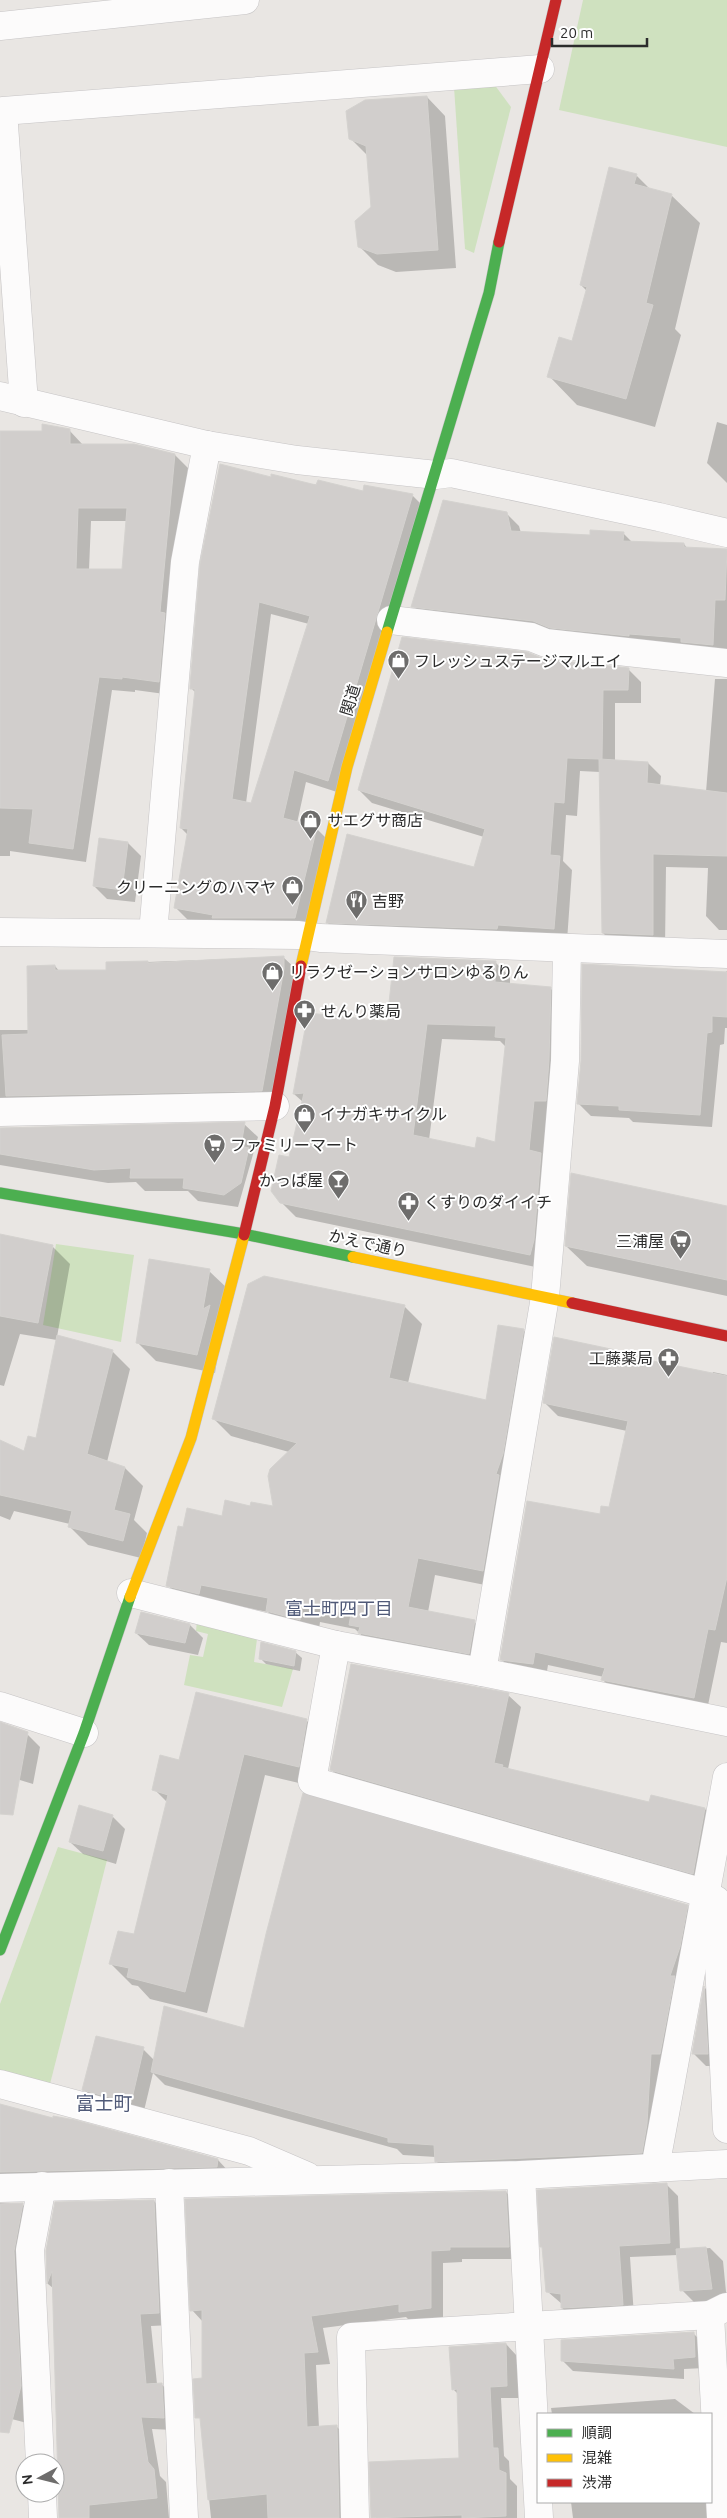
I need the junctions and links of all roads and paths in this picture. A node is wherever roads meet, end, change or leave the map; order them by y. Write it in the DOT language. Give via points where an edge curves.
graph roads {
  1 [pos="245,0"];
  2 [pos="556,0"];
  3 [pos="191,3"];
  4 [pos="114,7"];
  5 [pos="0,26"];
  6 [pos="540,69"];
  7 [pos="12,399"];
  8 [pos="207,445"];
  9 [pos="436,475"];
  10 [pos="727,533"];
  11 [pos="391,620"];
  12 [pos="727,663"];
  13 [pos="0,932"];
  14 [pos="153,933"];
  15 [pos="306,937"];
  16 [pos="567,948"];
  17 [pos="727,954"];
  18 [pos="275,1106"];
  19 [pos="0,1112"];
  20 [pos="0,1193"];
  21 [pos="244,1234"];
  22 [pos="545,1297"];
  23 [pos="727,1336"];
  24 [pos="131,1593"];
  25 [pos="336,1645"];
  26 [pos="482,1672"];
  27 [pos="0,1706"];
  28 [pos="727,1722"];
  29 [pos="84,1733"];
  30 [pos="727,1777"];
  31 [pos="704,1893"];
  32 [pos="0,1950"];
  33 [pos="0,2084"];
  34 [pos="727,2129"];
  35 [pos="727,2164"];
  36 [pos="655,2168"];
  37 [pos="522,2174"];
  38 [pos="315,2180"];
  39 [pos="169,2183"];
  40 [pos="42,2186"];
  41 [pos="0,2188"];
  42 [pos="719,2311"];
  43 [pos="531,2328"];
  44 [pos="40,2453"];
  45 [pos="537,2470"];
  46 [pos="42,2503"];
  47 [pos="538,2503"];
  48 [pos="43,2518"];
  49 [pos="184,2518"];
  50 [pos="355,2518"];
  51 [pos="539,2518"];
  52 [pos="721,2518"];
  1 -- 3 [label="street"];
  2 -- 6 [label="street, 関道"];
  3 -- 4 [label="street"];
  4 -- 5 [label="street"];
  6 -- 7 [label="street" via="3,111"];
  6 -- 9 [label="street, 関道" via="489,293"];
  7 -- 8 [label="street"];
  8 -- 9 [label="street" via="297,460"];
  8 -- 14 [label="street" via="185,562"];
  9 -- 10 [label="street" via="451,473"];
  9 -- 11 [label="street, 関道"];
  11 -- 12 [label="street" via="531,637 546,643"];
  11 -- 15 [label="street, 関道" via="347,767"];
  13 -- 14 [label="street"];
  14 -- 15 [label="street"];
  15 -- 16 [label="street"];
  15 -- 18 [label="street, 関道"];
  16 -- 17 [label="street"];
  16 -- 22 [label="street" via="565,1062"];
  18 -- 19 [label="street"];
  18 -- 21 [label="street, 関道"];
  20 -- 21 [label="street, かえで通り"];
  21 -- 22 [label="street, かえで通り"];
  21 -- 24 [label="street, 関道" via="191,1438"];
  22 -- 23 [label="street, かえで通り"];
  22 -- 26 [label="street"];
  24 -- 25 [label="street"];
  24 -- 29 [label="street, 関道"];
  25 -- 26 [label="street"];
  25 -- 31 [label="street" via="312,1781"];
  26 -- 28 [label="street"];
  27 -- 29 [label="street"];
  29 -- 32 [label="street, 関道"];
  30 -- 31 [label="street"];
  31 -- 34 [label="street" via="716,1900"];
  31 -- 36 [label="street"];
  33 -- 38 [label="street" via="249,2151"];
  35 -- 36 [label="street"];
  36 -- 37 [label="street"];
  37 -- 38 [label="street"];
  37 -- 43 [label="street"];
  38 -- 39 [label="street"];
  39 -- 40 [label="street"];
  39 -- 49 [label="street"];
  40 -- 41 [label="street"];
  40 -- 44 [label="street" via="30,2250"];
  42 -- 43 [label="street"];
  42 -- 52 [label="street"];
  43 -- 45 [label="street"];
  43 -- 50 [label="street" via="351,2337"];
  46 -- 48 [label="street"];
  47 -- 51 [label="street"];
}
